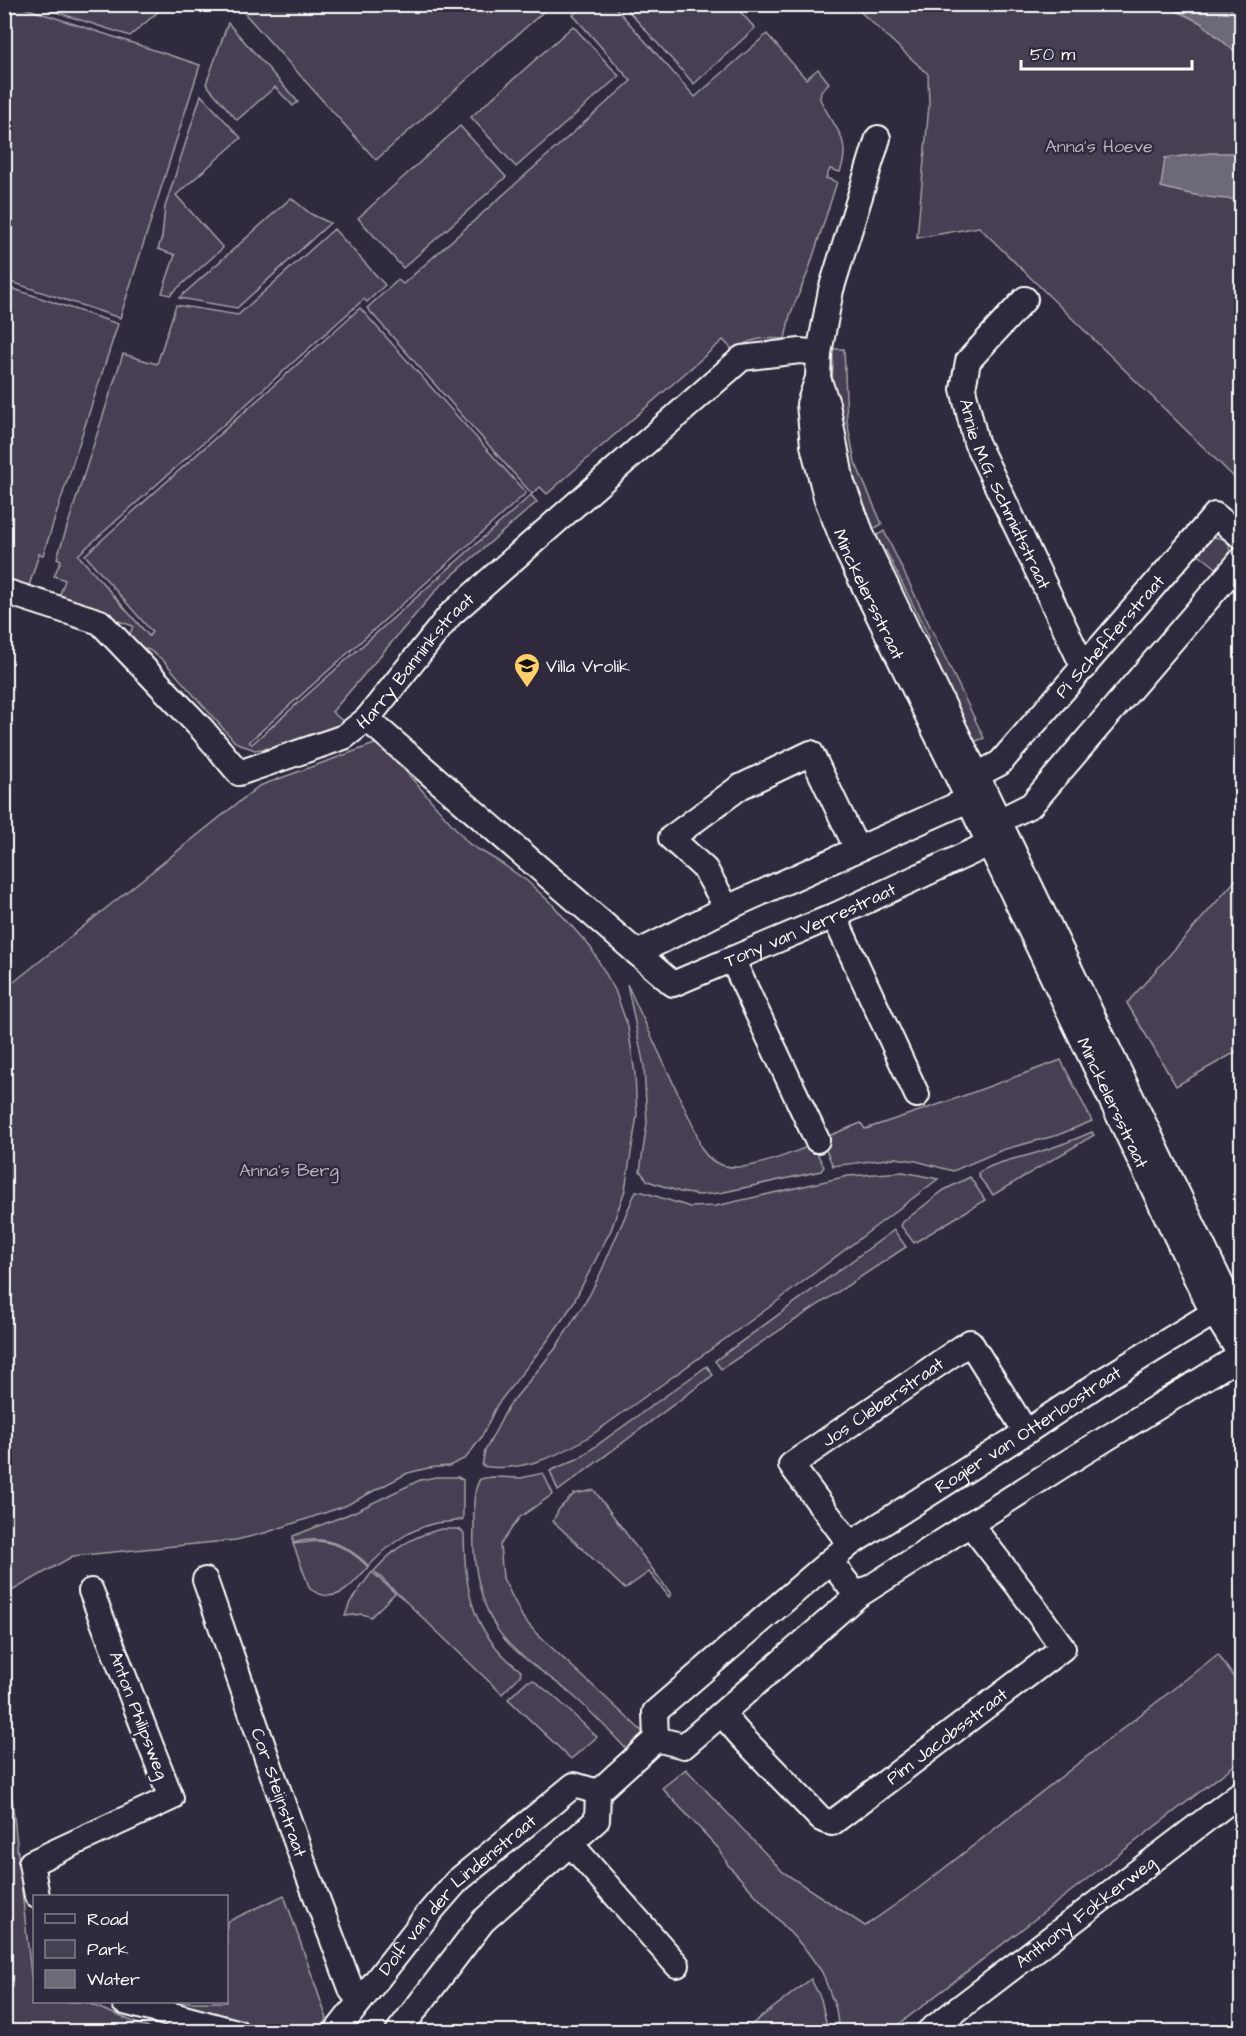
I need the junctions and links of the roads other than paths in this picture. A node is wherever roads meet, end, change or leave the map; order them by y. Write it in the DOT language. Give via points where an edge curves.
graph roads {
  1 [pos="878,138"];
  2 [pos="1025,299"];
  3 [pos="819,353"];
  4 [pos="818,378"];
  5 [pos="1242,537"];
  6 [pos="1242,559"];
  7 [pos="4,591"];
  8 [pos="1084,668"];
  9 [pos="367,719"];
  10 [pos="977,775"];
  11 [pos="968,800"];
  12 [pos="999,821"];
  13 [pos="989,844"];
  14 [pos="857,849"];
  15 [pos="727,908"];
  16 [pos="834,916"];
  17 [pos="637,953"];
  18 [pos="732,959"];
  19 [pos="918,1095"];
  20 [pos="817,1140"];
  21 [pos="1231,1319"];
  22 [pos="1241,1356"];
  23 [pos="1026,1432"];
  24 [pos="970,1524"];
  25 [pos="850,1544"];
  26 [pos="830,1561"];
  27 [pos="206,1580"];
  28 [pos="91,1590"];
  29 [pos="857,1596"];
  30 [pos="722,1714"];
  31 [pos="656,1739"];
  32 [pos="598,1792"];
  33 [pos="1242,1792"];
  34 [pos="570,1844"];
  35 [pos="37,1895"];
  36 [pos="677,1965"];
  37 [pos="361,1999"];
  38 [pos="132,2003"];
  39 [pos="237,2031"];
  40 [pos="336,2031"];
  41 [pos="398,2031"];
  42 [pos="928,2031"];
  1 -- 3 [label="street, Minckelersstraat" via="831,290"];
  2 -- 8 [label="street, Annie M.G. Schmidtstraat" via="968,361 963,389 976,442"];
  3 -- 4 [label="street, Minckelersstraat"];
  3 -- 9 [label="street, Harry Banninkstraat" via="800,351 742,358 450,615"];
  4 -- 10 [label="street, Minckelersstraat" via="842,483 864,540"];
  4 -- 11 [label="street, Minckelersstraat" via="809,404 813,445 826,497 848,553"];
  5 -- 8 [label="street, Pi Schefferstraat" via="1215,515"];
  6 -- 12 [label="street" via="1031,804"];
  7 -- 9 [label="street, Harry Banninkstraat" via="100,622 239,773 344,737"];
  8 -- 10 [label="street, Pi Schefferstraat" via="1000,764"];
  9 -- 17 [label="street, Tony van Verrestraat"];
  10 -- 11 [label="street"];
  10 -- 12 [label="street, Minckelersstraat"];
  11 -- 13 [label="street, Minckelersstraat"];
  11 -- 14 [label="street"];
  12 -- 13 [label="street"];
  12 -- 21 [label="street, Minckelersstraat"];
  13 -- 16 [label="street, Tony van Verrestraat"];
  13 -- 21 [label="street, Minckelersstraat"];
  14 -- 15 [label="street"];
  14 -- 15 [label="street" via="811,753 740,787 671,838 705,869"];
  15 -- 17 [label="street"];
  16 -- 18 [label="street, Tony van Verrestraat"];
  16 -- 19 [label="street"];
  17 -- 18 [label="street, Tony van Verrestraat" via="674,984"];
  18 -- 20 [label="street"];
  21 -- 22 [label="street, Minckelersstraat"];
  21 -- 23 [label="street, Rogier van Otterloostraat" via="1107,1377"];
  22 -- 24 [label="street"];
  23 -- 25 [label="street, Rogier van Otterloostraat"];
  23 -- 25 [label="street, Jos Cleberstraat" via="970,1342 791,1465"];
  24 -- 29 [label="street"];
  24 -- 30 [label="street, Pim Jacobsstraat" via="1063,1648 831,1823 821,1819"];
  25 -- 26 [label="street, Rogier van Otterloostraat"];
  26 -- 29 [label="street"];
  26 -- 31 [label="street, Rogier van Otterloostraat" via="655,1713"];
  27 -- 37 [label="street, Cor Steijnstraat" via="304,1864 352,1992"];
  28 -- 35 [label="street, Anton Philipsweg" via="171,1798 31,1863"];
  29 -- 30 [label="street"];
  30 -- 31 [label="street" via="684,1746"];
  31 -- 32 [label="street"];
  32 -- 34 [label="street, Dolf van der Lindenstraat" via="597,1820"];
  32 -- 37 [label="street, Dolf van der Lindenstraat" via="574,1785 458,1881"];
  33 -- 42 [label="street, Anthony Fokkerweg"];
  34 -- 36 [label="street"];
  34 -- 41 [label="street, Dolf van der Lindenstraat" via="483,1921"];
  37 -- 40 [label="street, Dolf van der Lindenstraat"];
  38 -- 39 [label="street"];
}
